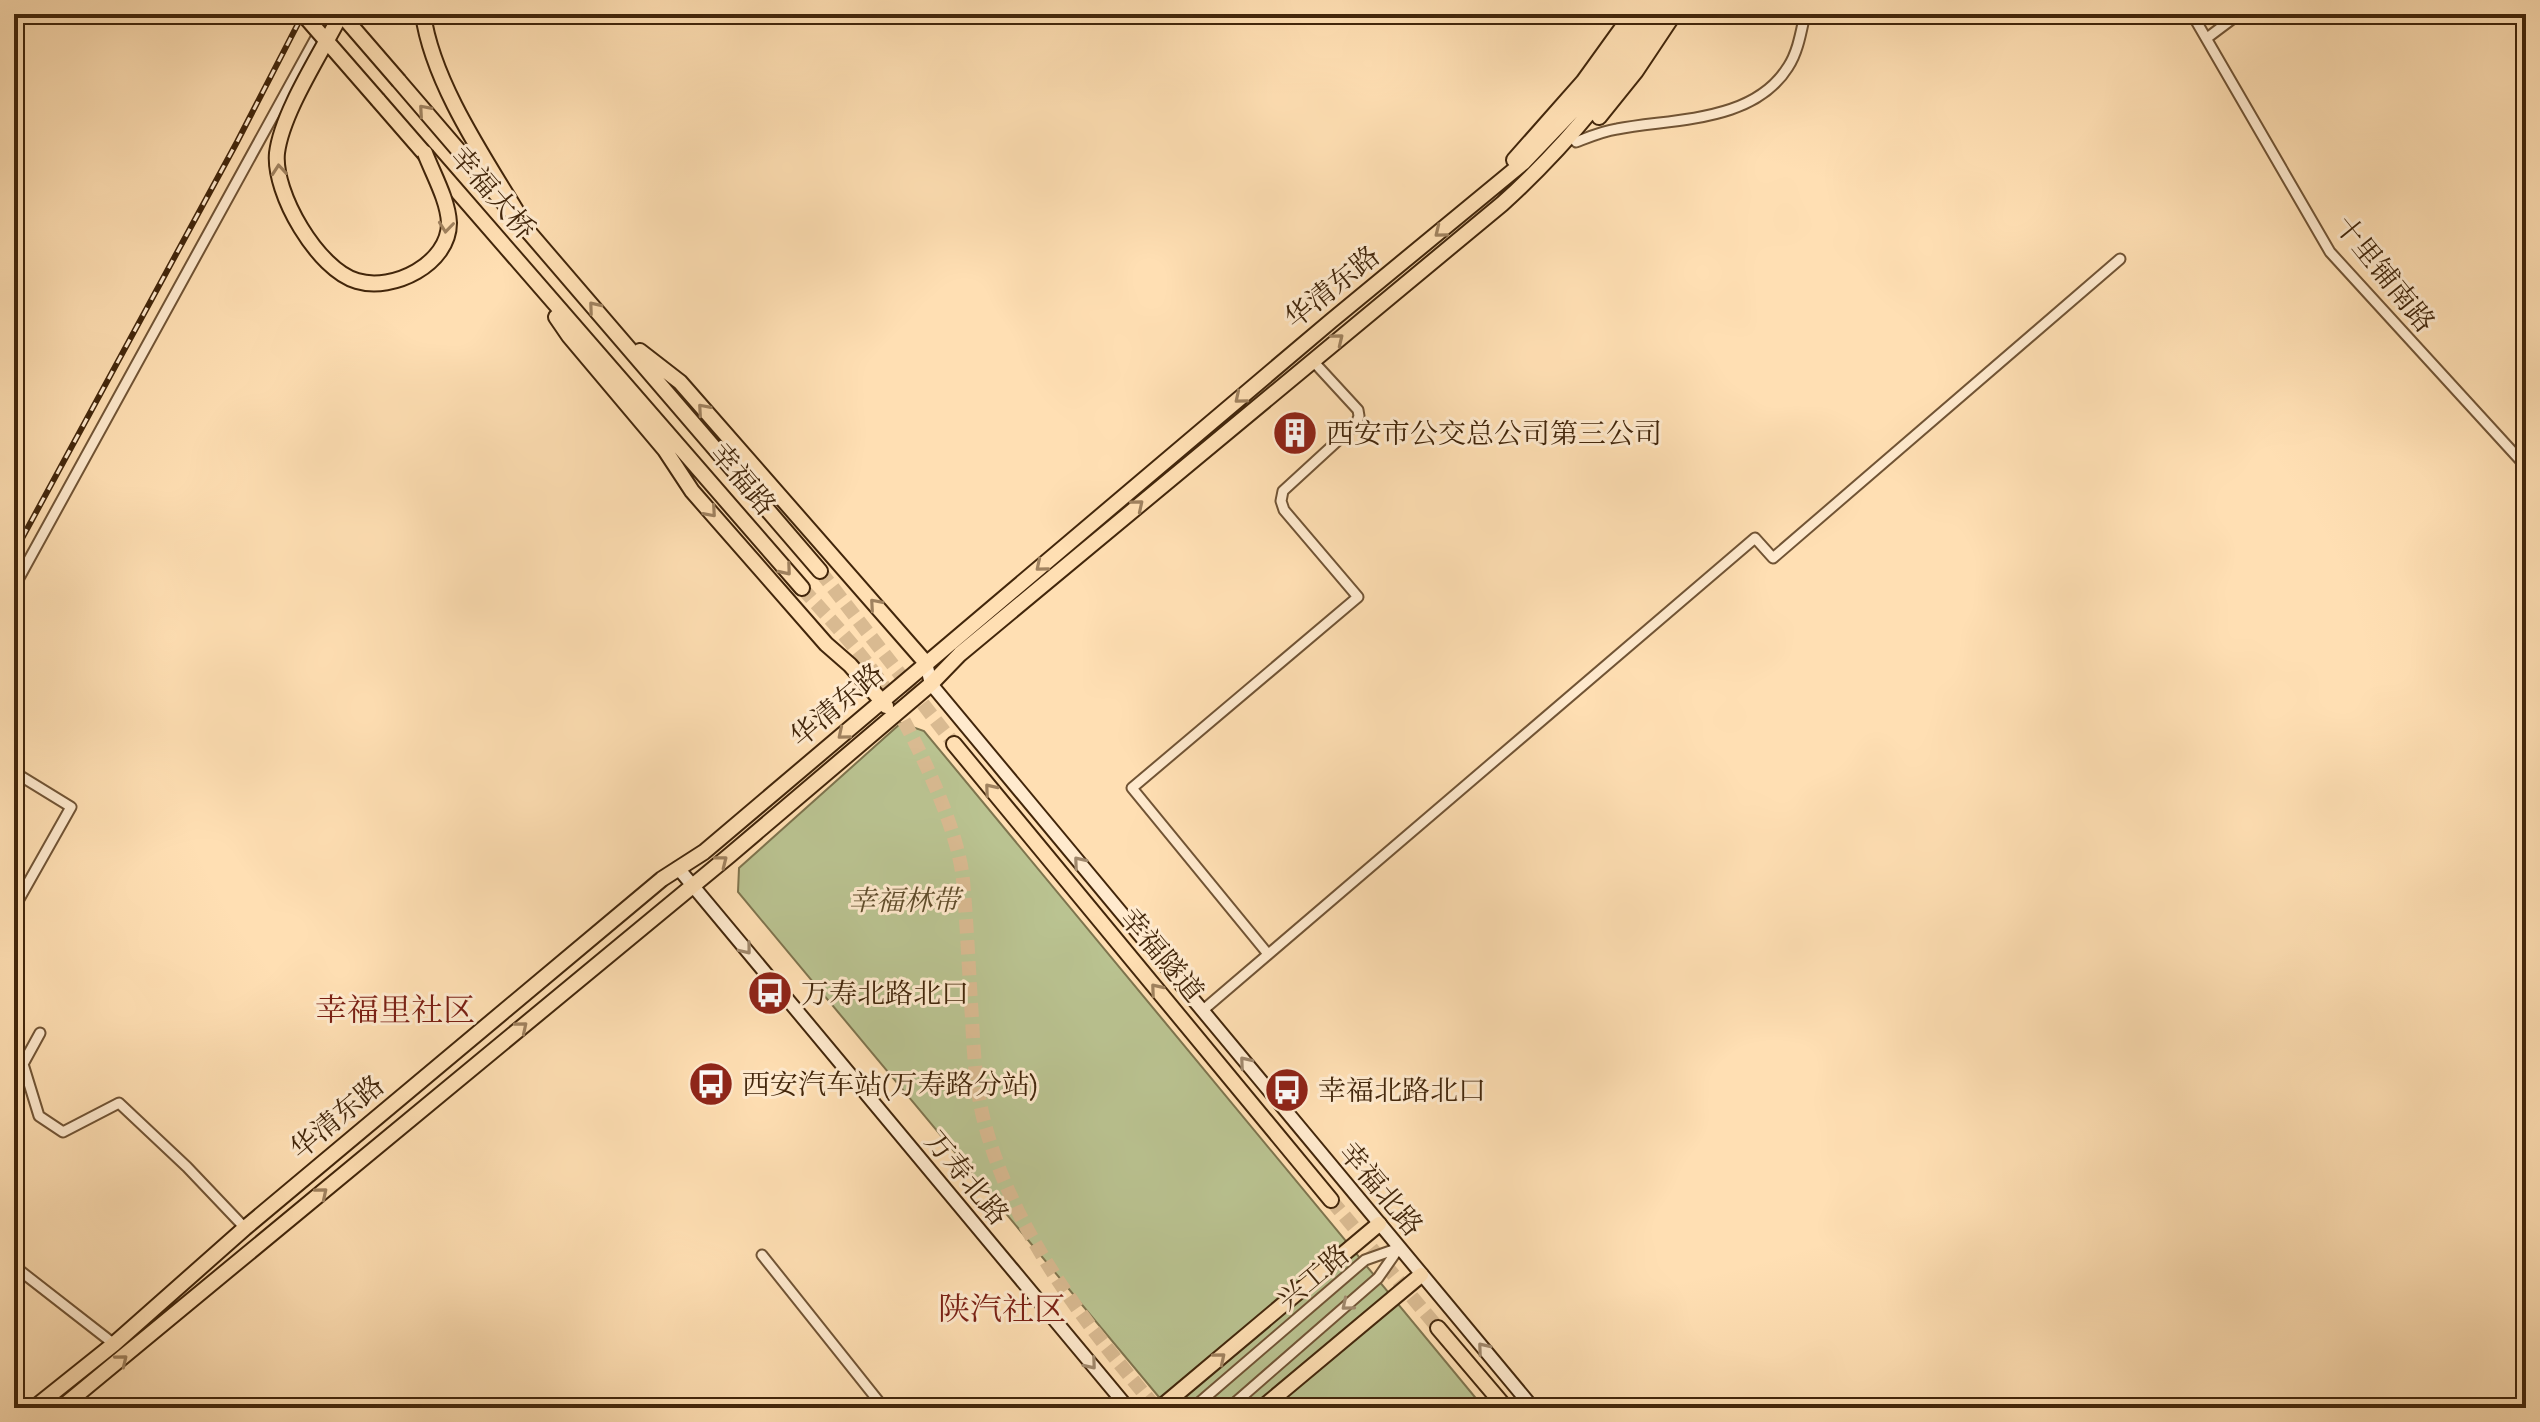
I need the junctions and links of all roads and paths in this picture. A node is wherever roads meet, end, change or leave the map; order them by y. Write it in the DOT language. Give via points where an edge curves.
graph roads {
  1 [pos="303,14"];
  2 [pos="329,14"];
  3 [pos="341,14"];
  4 [pos="423,14"];
  5 [pos="1632,14"];
  6 [pos="1646,14"];
  7 [pos="1661,14"];
  8 [pos="1674,14"];
  9 [pos="1805,14"];
  10 [pos="2192,14"];
  11 [pos="2239,14"];
  12 [pos="2207,38"];
  13 [pos="1576,142"];
  14 [pos="425,153"];
  15 [pos="1473,205"];
  16 [pos="529,232"];
  17 [pos="1455,242"];
  18 [pos="2120,259"];
  19 [pos="522,266"];
  20 [pos="615,332"];
  21 [pos="1312,360"];
  22 [pos="663,387"];
  23 [pos="645,404"];
  24 [pos="2521,461"];
  25 [pos="820,571"];
  26 [pos="14,587"];
  27 [pos="802,588"];
  28 [pos="926,663"];
  29 [pos="931,684"];
  30 [pos="881,701"];
  31 [pos="894,716"];
  32 [pos="954,744"];
  33 [pos="14,772"];
  34 [pos="678,868"];
  35 [pos="692,884"];
  36 [pos="14,908"];
  37 [pos="1268,954"];
  38 [pos="1202,1011"];
  39 [pos="40,1033"];
  40 [pos="1331,1200"];
  41 [pos="1379,1224"];
  42 [pos="245,1228"];
  43 [pos="1399,1248"];
  44 [pos="762,1255"];
  45 [pos="14,1266"];
  46 [pos="1421,1275"];
  47 [pos="1438,1328"];
  48 [pos="114,1344"];
  49 [pos="34,1408"];
  50 [pos="61,1408"];
  51 [pos="884,1408"];
  52 [pos="1128,1408"];
  53 [pos="1160,1408"];
  54 [pos="1193,1408"];
  55 [pos="1229,1408"];
  56 [pos="1262,1408"];
  57 [pos="1506,1408"];
  58 [pos="1533,1408"];
  1 -- 14 [label="main road, 幸福大桥, bridge"];
  2 -- 26 [label="street"];
  14 -- 3 [label="main road, one-way, bridge" via="449,220 440,250 426,266 394,280 370,283 347,277 298,225 277,169 285,126"];
  16 -- 3 [label="main road, 幸福大桥, one-way, bridge"];
  4 -- 16 [label="main road" via="448,90"];
  5 -- 15 [label="main road" via="1567,102"];
  6 -- 15 [label="main road, 华清东路" via="1567,120"];
  7 -- 17 [label="main road, 华清东路" via="1557,151"];
  8 -- 13 [label="main road" via="1636,71"];
  9 -- 13 [label="street" via="1788,68 1747,102 1723,112 1606,131"];
  10 -- 12 [label="street, 十里铺南路"];
  11 -- 12 [label="street"];
  12 -- 24 [label="street, 十里铺南路" via="2330,252"];
  13 -- 17 [label="main road" via="1528,191"];
  14 -- 19 [label="main road, 幸福大桥"];
  15 -- 28 [label="main road, 华清东路, one-way"];
  20 -- 16 [label="main road, 幸福大桥, one-way"];
  21 -- 17 [label="main road, 华清东路, one-way"];
  18 -- 37 [label="street" via="1773,558 1755,538"];
  19 -- 23 [label="main road, 幸福大桥"];
  19 -- 30 [label="main road, one-way" via="569,336 665,450 692,491"];
  20 -- 22 [label="main road, 幸福大桥"];
  28 -- 20 [label="main road, one-way" via="680,382"];
  29 -- 21 [label="main road, 华清东路, one-way" via="960,654"];
  21 -- 37 [label="street" via="1359,416 1283,491 1281,501 1358,597 1132,788"];
  22 -- 25 [label="main road, 幸福路"];
  23 -- 27 [label="main road, 幸福路, one-way"];
  28 -- 29 [label="main road, 幸福北路"];
  28 -- 30 [label="main road, 华清东路"];
  29 -- 31 [label="main road, 华清东路"];
  38 -- 29 [label="main road, 幸福北路, one-way"];
  30 -- 31 [label="main road"];
  30 -- 34 [label="main road, 华清东路, one-way" via="704,852"];
  35 -- 31 [label="main road, 华清东路, one-way"];
  40 -- 32 [label="main road, 幸福隧道, one-way"];
  33 -- 36 [label="street" via="71,807"];
  34 -- 35 [label="main road, 万寿北路"];
  34 -- 42 [label="main road, 华清东路"];
  50 -- 35 [label="main road, 华清东路, one-way"];
  35 -- 52 [label="main road, 万寿北路, one-way"];
  37 -- 38 [label="street"];
  41 -- 38 [label="main road, 幸福北路, one-way"];
  39 -- 42 [label="street" via="23,1064 39,1116 63,1132 119,1103"];
  41 -- 43 [label="main road, 幸福北路"];
  53 -- 41 [label="main road, one-way"];
  42 -- 48 [label="main road, 华清东路"];
  43 -- 46 [label="main road, 幸福北路"];
  43 -- 54 [label="street, 兴工路" via="1365,1260"];
  43 -- 55 [label="street, 兴工路, one-way" via="1378,1278"];
  44 -- 51 [label="street"];
  45 -- 48 [label="street"];
  46 -- 56 [label="main road"];
  58 -- 46 [label="main road, 幸福北路, one-way"];
  47 -- 57 [label="main road"];
  48 -- 49 [label="main road, 华清东路"];
}
